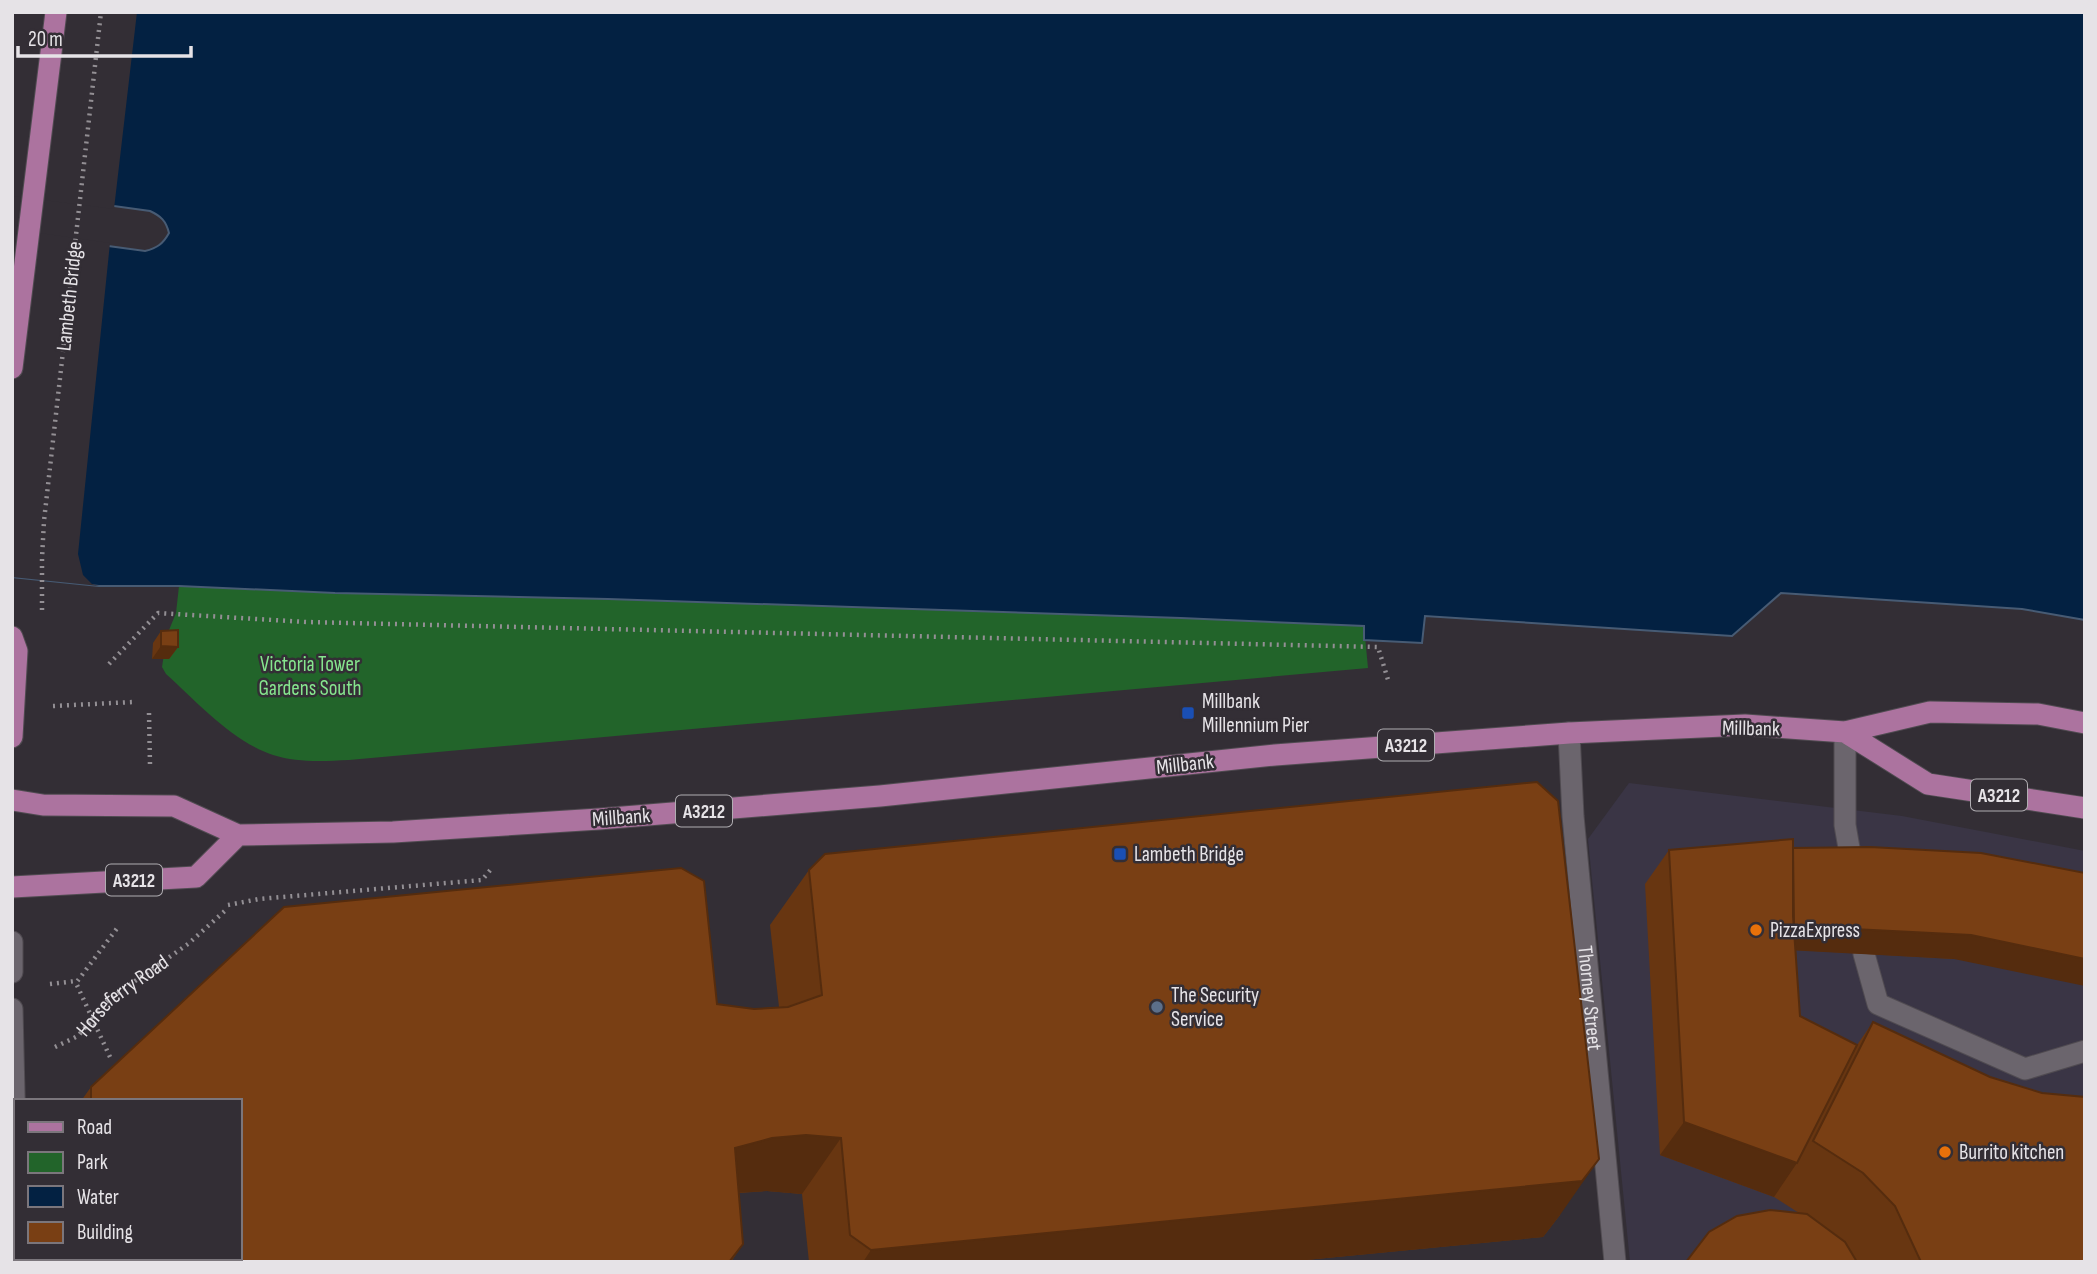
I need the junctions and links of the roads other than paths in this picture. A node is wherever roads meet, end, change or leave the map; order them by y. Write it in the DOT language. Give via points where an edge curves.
graph roads {
  1 [pos="56,12"];
  2 [pos="12,368"];
  3 [pos="12,636"];
  4 [pos="2085,723"];
  5 [pos="1845,732"];
  6 [pos="1569,733"];
  7 [pos="12,737"];
  8 [pos="12,800"];
  9 [pos="2085,808"];
  10 [pos="238,835"];
  11 [pos="1853,871"];
  12 [pos="12,887"];
  13 [pos="12,942"];
  14 [pos="1864,954"];
  15 [pos="12,972"];
  16 [pos="12,1009"];
  17 [pos="2085,1052"];
  18 [pos="14,1099"];
  19 [pos="1615,1262"];
  1 -- 2 [label="main road"];
  3 -- 7 [label="main road" via="17,651"];
  4 -- 5 [label="main road, Millbank / A3212" via="2038,714 1930,712"];
  5 -- 6 [label="main road, Millbank / A3212" via="1745,725"];
  5 -- 9 [label="main road, Millbank / A3212" via="1928,784"];
  5 -- 11 [label="street" via="1845,825"];
  6 -- 10 [label="main road, Millbank / A3212" via="1275,755 880,796 527,824"];
  6 -- 19 [label="street, Thorney Street"];
  8 -- 10 [label="main road, Millbank / A3212" via="174,806"];
  10 -- 12 [label="main road, A3212" via="196,877"];
  13 -- 15 [label="street"];
  14 -- 17 [label="street" via="1878,1004 2025,1069"];
  16 -- 18 [label="street"];
}
